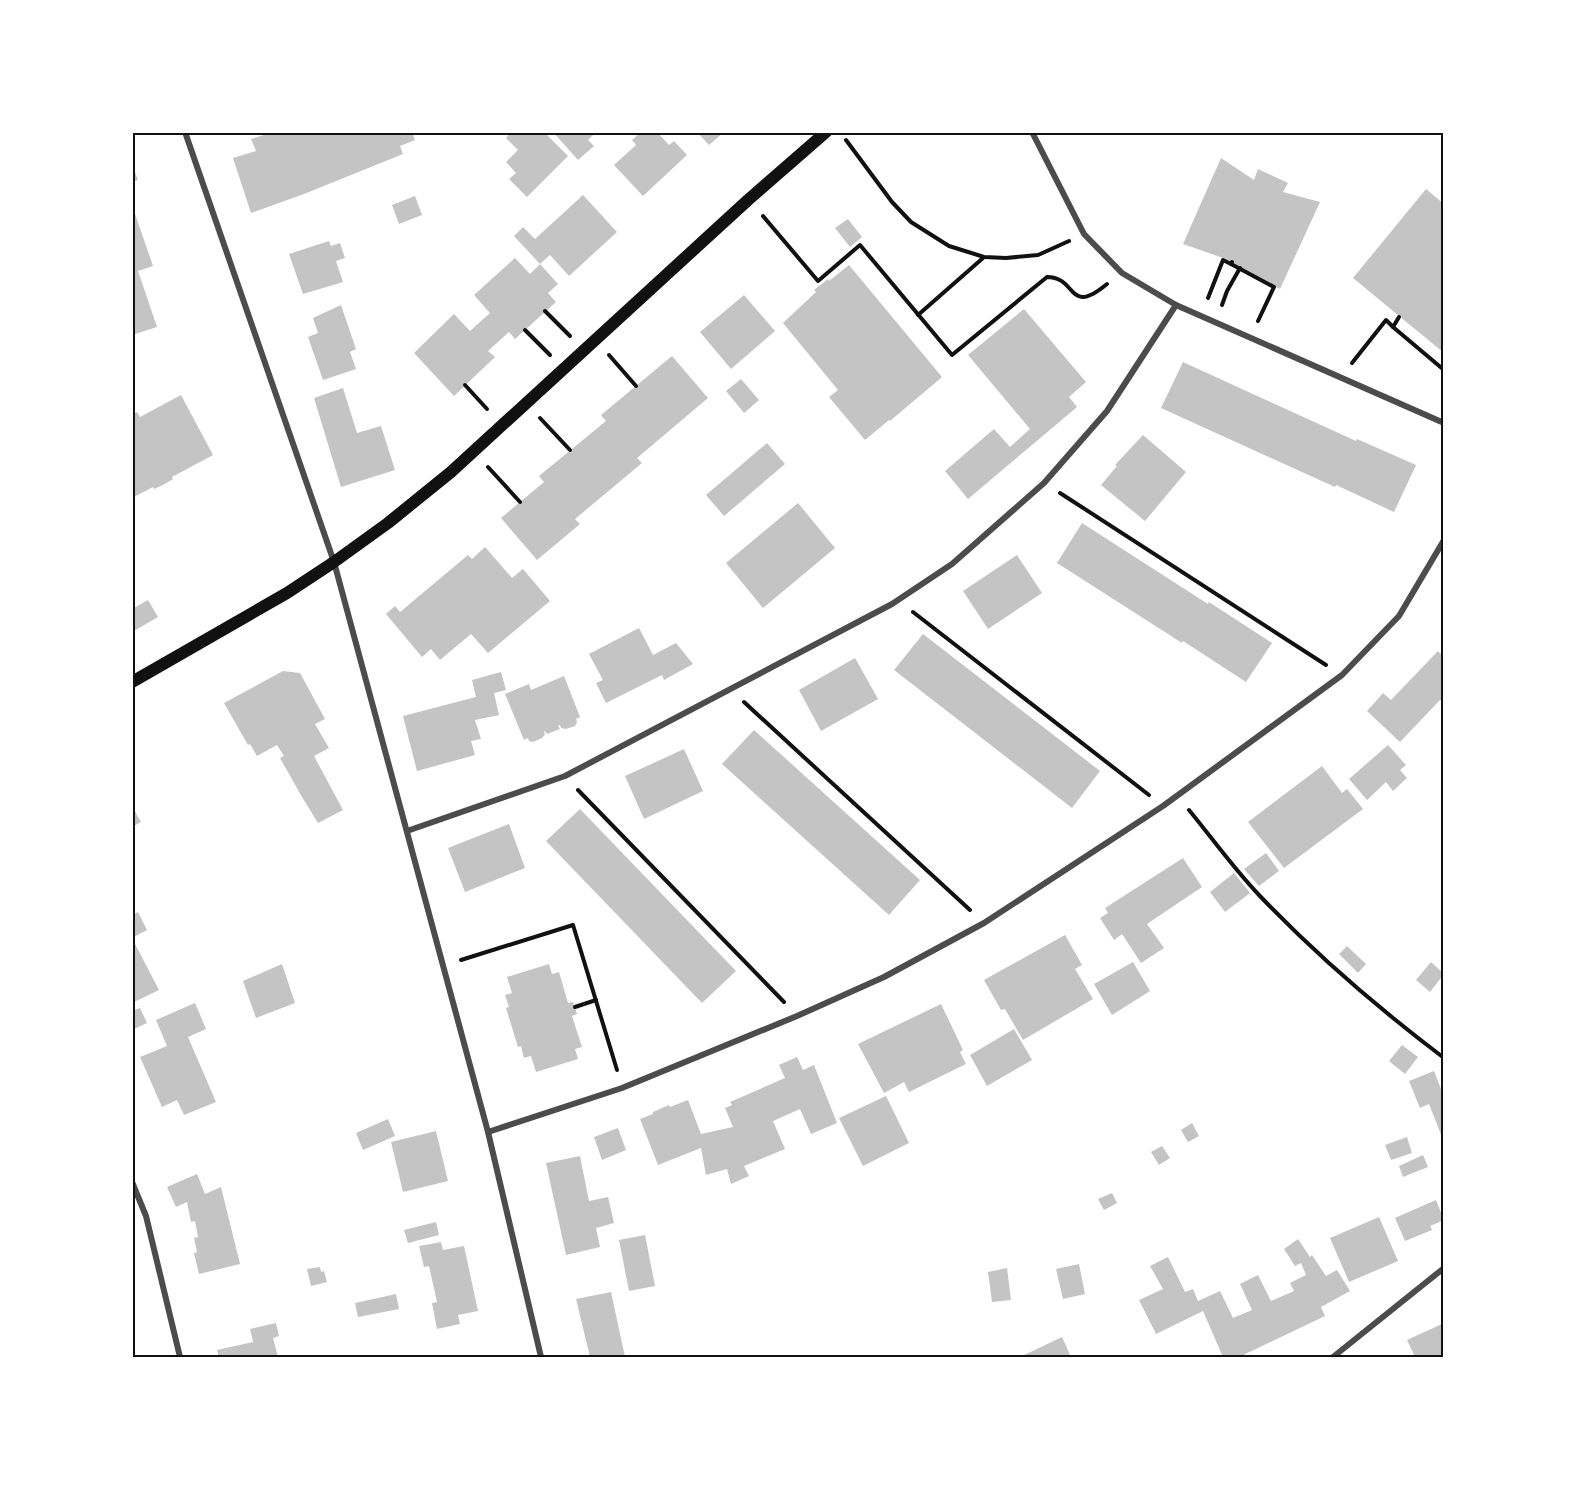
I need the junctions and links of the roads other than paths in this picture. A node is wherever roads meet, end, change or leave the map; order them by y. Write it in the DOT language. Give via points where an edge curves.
graph roads {
  1 [pos="185,132"];
  2 [pos="826,132"];
  3 [pos="1032,132"];
  4 [pos="1176,305"];
  5 [pos="1444,423"];
  6 [pos="1444,540"];
  7 [pos="334,562"];
  8 [pos="132,682"];
  9 [pos="407,831"];
  10 [pos="488,1132"];
  11 [pos="132,1182"];
  12 [pos="1444,1268"];
  13 [pos="180,1357"];
  14 [pos="541,1357"];
  15 [pos="1333,1357"];
  1 -- 7 [label="street"];
  2 -- 7 [label="main road" via="451,472"];
  3 -- 4 [label="street" via="1084,234 1122,273"];
  4 -- 5 [label="street"];
  4 -- 9 [label="street" via="1107,411 1044,483 952,564 898,600 565,776"];
  6 -- 10 [label="street" via="1399,615 1342,675 1163,806 984,923 884,977 797,1016 622,1088"];
  7 -- 8 [label="main road"];
  7 -- 9 [label="street"];
  9 -- 10 [label="street"];
  10 -- 14 [label="street"];
  11 -- 13 [label="street" via="146,1216"];
  12 -- 15 [label="street"];
}
